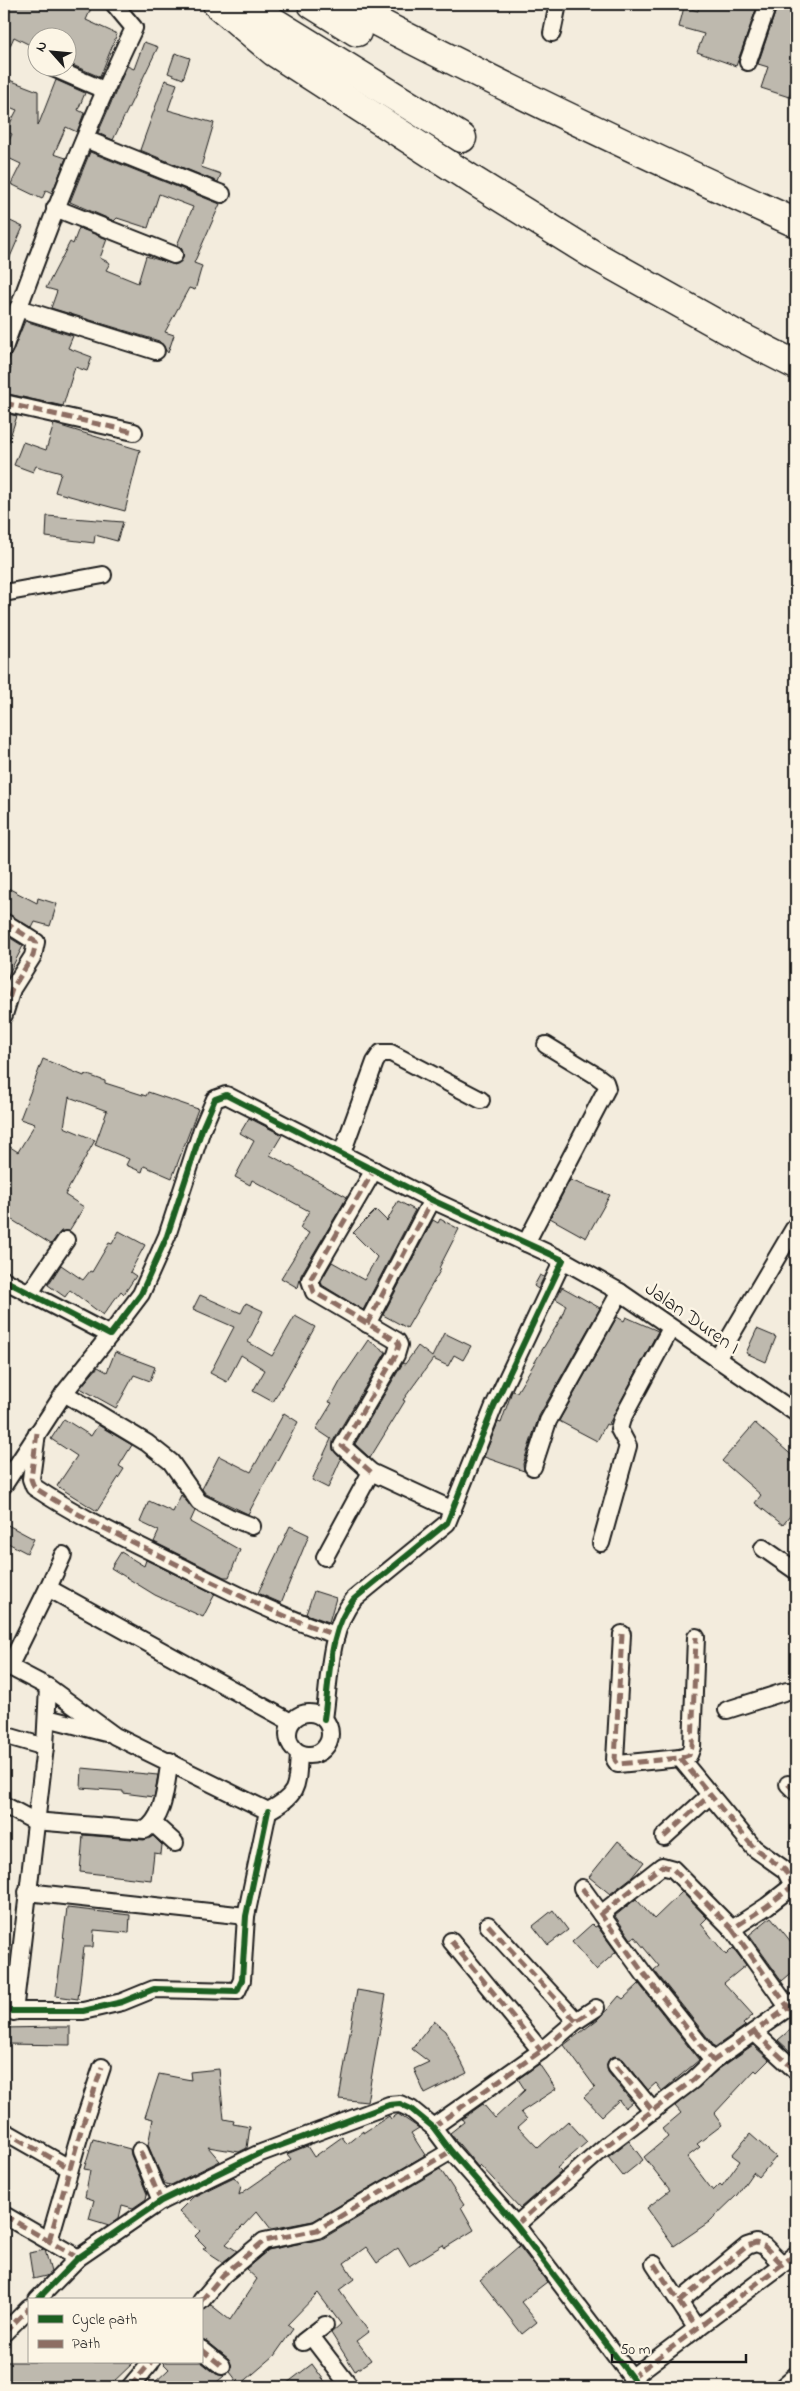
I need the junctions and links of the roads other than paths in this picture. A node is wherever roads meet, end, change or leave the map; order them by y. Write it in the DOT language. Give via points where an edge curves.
graph roads {
  1 [pos="114,4"];
  2 [pos="216,4"];
  3 [pos="245,4"];
  4 [pos="312,4"];
  5 [pos="343,4"];
  6 [pos="558,4"];
  7 [pos="768,4"];
  8 [pos="552,33"];
  9 [pos="371,40"];
  10 [pos="748,62"];
  11 [pos="76,78"];
  12 [pos="104,90"];
  13 [pos="462,138"];
  14 [pos="85,139"];
  15 [pos="222,194"];
  16 [pos="55,208"];
  17 [pos="796,223"];
  18 [pos="174,255"];
  19 [pos="18,308"];
  20 [pos="4,348"];
  21 [pos="156,352"];
  22 [pos="796,364"];
  23 [pos="4,403"];
  24 [pos="134,432"];
  25 [pos="102,575"];
  26 [pos="4,593"];
  27 [pos="4,922"];
  28 [pos="8,986"];
  29 [pos="4,1015"];
  30 [pos="546,1044"];
  31 [pos="481,1100"];
  32 [pos="342,1153"];
  33 [pos="374,1170"];
  34 [pos="432,1200"];
  35 [pos="796,1224"];
  36 [pos="66,1240"];
  37 [pos="526,1243"];
  38 [pos="563,1260"];
  39 [pos="4,1280"];
  40 [pos="620,1292"];
  41 [pos="29,1294"];
  42 [pos="367,1324"];
  43 [pos="671,1328"];
  44 [pos="110,1335"];
  45 [pos="717,1359"];
  46 [pos="64,1393"];
  47 [pos="796,1413"];
  48 [pos="37,1433"];
  49 [pos="533,1467"];
  50 [pos="371,1472"];
  51 [pos="4,1485"];
  52 [pos="453,1510"];
  53 [pos="252,1526"];
  54 [pos="601,1542"];
  55 [pos="764,1548"];
  56 [pos="63,1555"];
  57 [pos="325,1556"];
  58 [pos="796,1571"];
  59 [pos="48,1588"];
  60 [pos="622,1634"];
  61 [pos="336,1635"];
  62 [pos="696,1637"];
  63 [pos="6,1666"];
  64 [pos="48,1687"];
  65 [pos="796,1691"];
  66 [pos="727,1710"];
  67 [pos="48,1718"];
  68 [pos="324,1719"];
  69 [pos="291,1722"];
  70 [pos="4,1735"];
  71 [pos="115,1736"];
  72 [pos="45,1747"];
  73 [pos="299,1754"];
  74 [pos="680,1758"];
  75 [pos="170,1761"];
  76 [pos="709,1796"];
  77 [pos="4,1805"];
  78 [pos="268,1811"];
  79 [pos="34,1821"];
  80 [pos="154,1824"];
  81 [pos="664,1837"];
  82 [pos="175,1843"];
  83 [pos="582,1888"];
  84 [pos="795,1888"];
  85 [pos="27,1892"];
  86 [pos="601,1914"];
  87 [pos="246,1916"];
  88 [pos="488,1925"];
  89 [pos="732,1929"];
  90 [pos="451,1941"];
  91 [pos="792,2004"];
  92 [pos="596,2008"];
  93 [pos="9,2012"];
  94 [pos="576,2021"];
  95 [pos="754,2032"];
  96 [pos="541,2051"];
  97 [pos="713,2061"];
  98 [pos="616,2066"];
  99 [pos="102,2067"];
  100 [pos="796,2072"];
  101 [pos="653,2111"];
  102 [pos="432,2127"];
  103 [pos="4,2131"];
  104 [pos="140,2151"];
  105 [pos="451,2151"];
  106 [pos="69,2168"];
  107 [pos="161,2201"];
  108 [pos="4,2215"];
  109 [pos="516,2225"];
  110 [pos="49,2241"];
  111 [pos="796,2254"];
  112 [pos="78,2258"];
  113 [pos="654,2264"];
  114 [pos="782,2264"];
  115 [pos="38,2298"];
  116 [pos="202,2300"];
  117 [pos="679,2302"];
  118 [pos="28,2309"];
  119 [pos="325,2325"];
  120 [pos="697,2329"];
  121 [pos="4,2333"];
  122 [pos="202,2350"];
  123 [pos="149,2364"];
  124 [pos="222,2366"];
  125 [pos="796,2375"];
  126 [pos="635,2383"];
  127 [pos="130,2387"];
  128 [pos="350,2387"];
  129 [pos="782,2387"];
  1 -- 12 [label="street" via="134,28"];
  2 -- 22 [label="highway" via="274,52 474,181 592,254 735,334"];
  3 -- 13 [label="highway"];
  4 -- 9 [label="highway"];
  5 -- 17 [label="highway" via="568,118"];
  6 -- 8 [label="street"];
  7 -- 10 [label="street"];
  11 -- 12 [label="street"];
  12 -- 14 [label="street"];
  14 -- 15 [label="street"];
  14 -- 16 [label="street"];
  16 -- 18 [label="street"];
  16 -- 19 [label="street"];
  19 -- 20 [label="street"];
  19 -- 21 [label="street"];
  23 -- 24 [label="street"];
  25 -- 26 [label="street"];
  27 -- 28 [label="street" via="36,942 33,956"];
  28 -- 29 [label="street"];
  30 -- 37 [label="street" via="597,1076 607,1088"];
  31 -- 32 [label="street" via="391,1053 381,1053"];
  32 -- 33 [label="street, Jalan Duren I"];
  32 -- 44 [label="street, Jalan Duren I" via="226,1095 215,1098 167,1236 145,1286"];
  33 -- 34 [label="street, Jalan Duren I"];
  33 -- 42 [label="street" via="310,1280 314,1292"];
  34 -- 37 [label="street, Jalan Duren I"];
  34 -- 42 [label="street"];
  35 -- 45 [label="street"];
  36 -- 41 [label="street"];
  37 -- 38 [label="street, Jalan Duren I"];
  38 -- 40 [label="street, Jalan Duren I"];
  38 -- 52 [label="street" via="494,1406"];
  39 -- 41 [label="street"];
  40 -- 43 [label="street, Jalan Duren I"];
  40 -- 49 [label="street" via="548,1421"];
  41 -- 44 [label="street"];
  42 -- 50 [label="street" via="399,1345 342,1446"];
  43 -- 45 [label="street, Jalan Duren I"];
  43 -- 54 [label="street" via="622,1419 619,1429 628,1446"];
  44 -- 46 [label="street"];
  45 -- 47 [label="street, Jalan Duren I"];
  46 -- 48 [label="street"];
  46 -- 53 [label="street" via="171,1462 199,1502"];
  48 -- 51 [label="street"];
  48 -- 61 [label="street" via="31,1483 40,1491 125,1539 228,1590"];
  50 -- 52 [label="street"];
  50 -- 57 [label="street"];
  52 -- 61 [label="street" via="447,1523 354,1599 343,1611"];
  55 -- 58 [label="street"];
  56 -- 59 [label="street"];
  59 -- 63 [label="street"];
  59 -- 69 [label="street"];
  60 -- 74 [label="street" via="616,1762"];
  61 -- 68 [label="street"];
  62 -- 74 [label="street" via="692,1747 689,1755"];
  63 -- 64 [label="street"];
  64 -- 67 [label="street"];
  64 -- 71 [label="street"];
  65 -- 66 [label="street"];
  67 -- 71 [label="street"];
  67 -- 72 [label="street"];
  68 -- 69 [label="street" via="313,1713 301,1714"];
  68 -- 73 [label="street" via="330,1735 323,1750 316,1755"];
  69 -- 73 [label="street" via="287,1734 290,1745"];
  70 -- 72 [label="street"];
  71 -- 75 [label="street"];
  72 -- 79 [label="street"];
  73 -- 78 [label="street" via="297,1782 292,1793 284,1803"];
  74 -- 76 [label="street"];
  75 -- 78 [label="street"];
  75 -- 80 [label="street" via="159,1816"];
  76 -- 81 [label="street"];
  76 -- 84 [label="street" via="754,1848 785,1870"];
  77 -- 79 [label="street"];
  78 -- 87 [label="street"];
  79 -- 80 [label="street" via="145,1830"];
  79 -- 85 [label="street"];
  80 -- 82 [label="street"];
  83 -- 86 [label="street"];
  84 -- 89 [label="street"];
  85 -- 87 [label="street"];
  85 -- 93 [label="street"];
  86 -- 89 [label="street" via="666,1866 673,1869"];
  86 -- 97 [label="street"];
  87 -- 93 [label="street" via="242,1980 237,1991 154,1989 122,2002 83,2010"];
  88 -- 94 [label="street"];
  89 -- 91 [label="street"];
  90 -- 96 [label="street"];
  91 -- 95 [label="street"];
  92 -- 94 [label="street"];
  94 -- 96 [label="street"];
  95 -- 97 [label="street"];
  95 -- 100 [label="street"];
  96 -- 102 [label="street"];
  97 -- 101 [label="street"];
  98 -- 101 [label="street"];
  99 -- 106 [label="street"];
  101 -- 109 [label="street" via="608,2145"];
  102 -- 105 [label="street"];
  102 -- 107 [label="street" via="411,2109 400,2104 389,2105 258,2154"];
  103 -- 106 [label="street"];
  104 -- 107 [label="street"];
  105 -- 109 [label="street"];
  105 -- 116 [label="street" via="317,2230 264,2241 223,2275"];
  106 -- 110 [label="street"];
  107 -- 112 [label="street"];
  108 -- 110 [label="street"];
  109 -- 126 [label="street"];
  110 -- 112 [label="street"];
  111 -- 114 [label="street"];
  112 -- 115 [label="street"];
  113 -- 117 [label="street"];
  114 -- 117 [label="street" via="764,2246 756,2243 747,2246"];
  114 -- 120 [label="street"];
  117 -- 120 [label="street"];
  118 -- 121 [label="street"];
  119 -- 128 [label="street" via="307,2339"];
  120 -- 126 [label="street"];
  122 -- 124 [label="street"];
  123 -- 127 [label="street"];
  125 -- 129 [label="street"];
}
